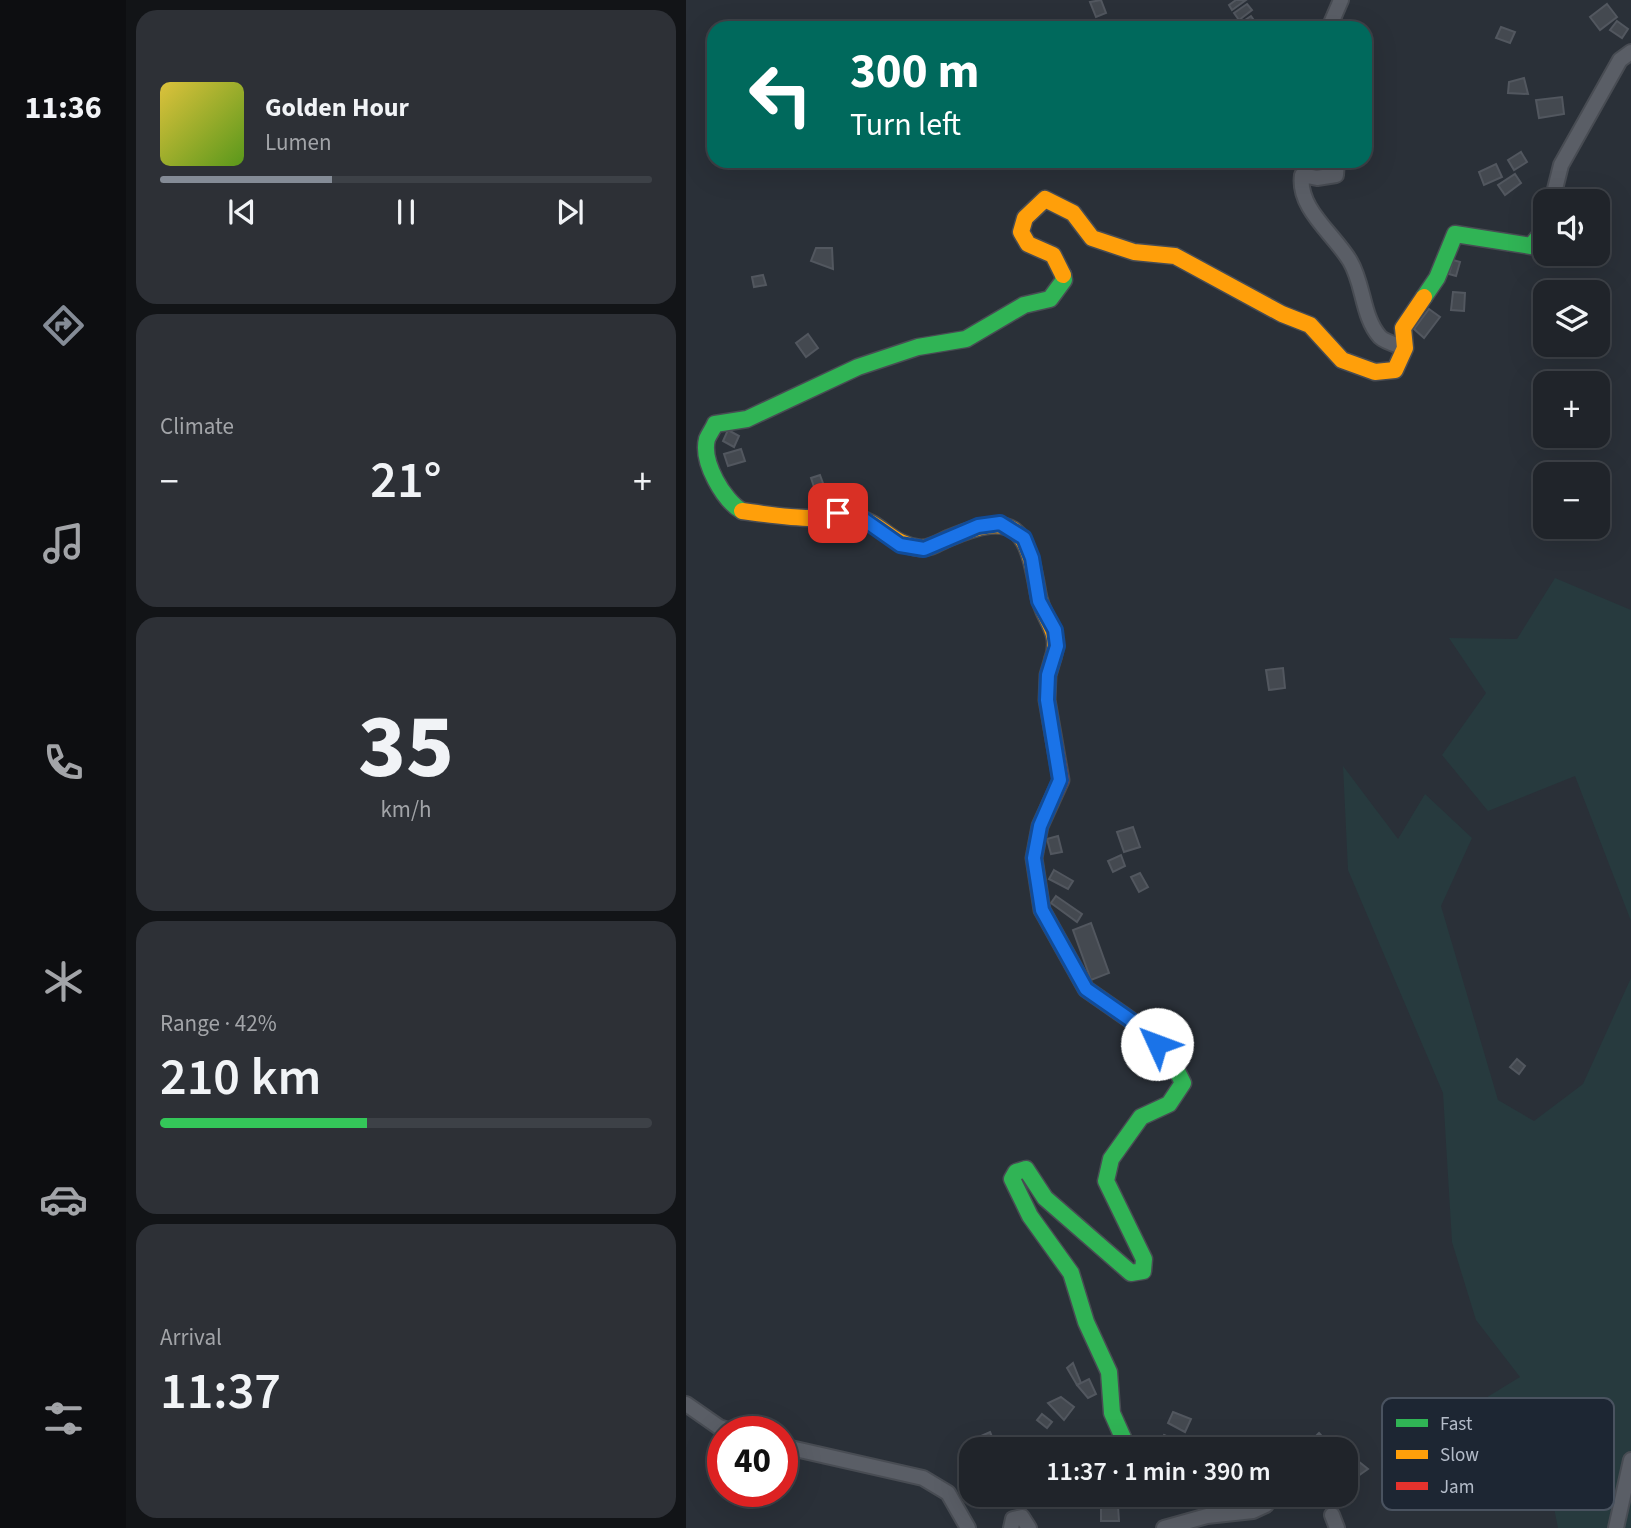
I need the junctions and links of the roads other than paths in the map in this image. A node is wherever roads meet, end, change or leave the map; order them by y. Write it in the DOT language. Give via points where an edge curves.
graph roads {
  1 [pos="1341,0"];
  2 [pos="1332,21"];
  3 [pos="1631,52"];
  4 [pos="1336,168"];
  5 [pos="1555,189"];
  6 [pos="1533,244"];
  7 [pos="1405,348"];
  8 [pos="686,1404"];
  9 [pos="707,1419"];
  10 [pos="1123,1437"];
  11 [pos="798,1450"];
  12 [pos="1631,1460"];
  13 [pos="1262,1507"];
  14 [pos="968,1528"];
  15 [pos="1011,1528"];
  16 [pos="1029,1528"];
  17 [pos="1164,1528"];
  18 [pos="1616,1528"];
  1 -- 2 [label="street"];
  3 -- 5 [label="street" via="1620,60 1561,165"];
  4 -- 7 [label="street" via="1336,175 1302,175 1300,189 1352,263 1381,339"];
  6 -- 7 [label="street" via="1455,234 1437,278 1403,328"];
  7 -- 10 [label="street" via="1395,370 1375,372 1342,360 1310,325 1175,256 1134,252 1092,238 1084,222 1066,207 1045,199 1025,218 1021,232 1028,244 1051,250 1061,260 1064,280 1049,299 1024,305 966,339 918,347 858,367 747,419 715,424 707,440 707,458 730,504 743,511 813,518 838,513 863,519 900,545 924,549 978,526 1000,523 1024,538 1039,601 1055,630 1057,646 1048,675 1047,700 1060,780 1040,826 1034,858 1042,910 1086,989 1142,1028 1171,1060 1183,1083 1169,1104 1141,1117 1111,1159 1106,1181 1144,1259 1143,1271 1131,1273 1045,1198 1026,1169 1016,1172 1012,1180 1030,1216 1071,1273 1086,1322 1109,1372 1112,1413"];
  8 -- 9 [label="street"];
  11 -- 14 [label="street" via="923,1478 948,1493"];
  12 -- 18 [label="street"];
  13 -- 17 [label="street"];
  15 -- 16 [label="street" via="1013,1519 1022,1517"];
}
